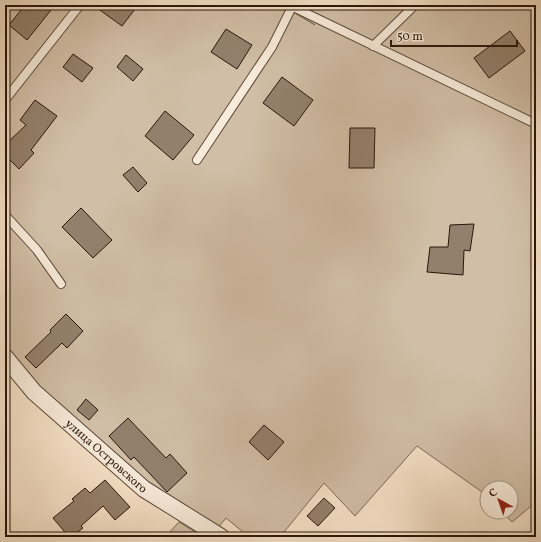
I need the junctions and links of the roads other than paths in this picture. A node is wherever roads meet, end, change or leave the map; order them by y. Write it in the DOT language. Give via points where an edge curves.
graph roads {
  1 [pos="80,5"];
  2 [pos="415,5"];
  3 [pos="291,6"];
  4 [pos="373,46"];
  5 [pos="5,100"];
  6 [pos="536,124"];
  7 [pos="198,160"];
  8 [pos="5,215"];
  9 [pos="62,284"];
  10 [pos="5,357"];
  11 [pos="221,537"];
  1 -- 5 [label="lane"];
  2 -- 4 [label="lane"];
  3 -- 4 [label="lane"];
  3 -- 7 [label="lane" via="272,47"];
  4 -- 6 [label="lane"];
  8 -- 9 [label="lane"];
  10 -- 11 [label="street, улица Островского" via="34,392 144,490"];
}
